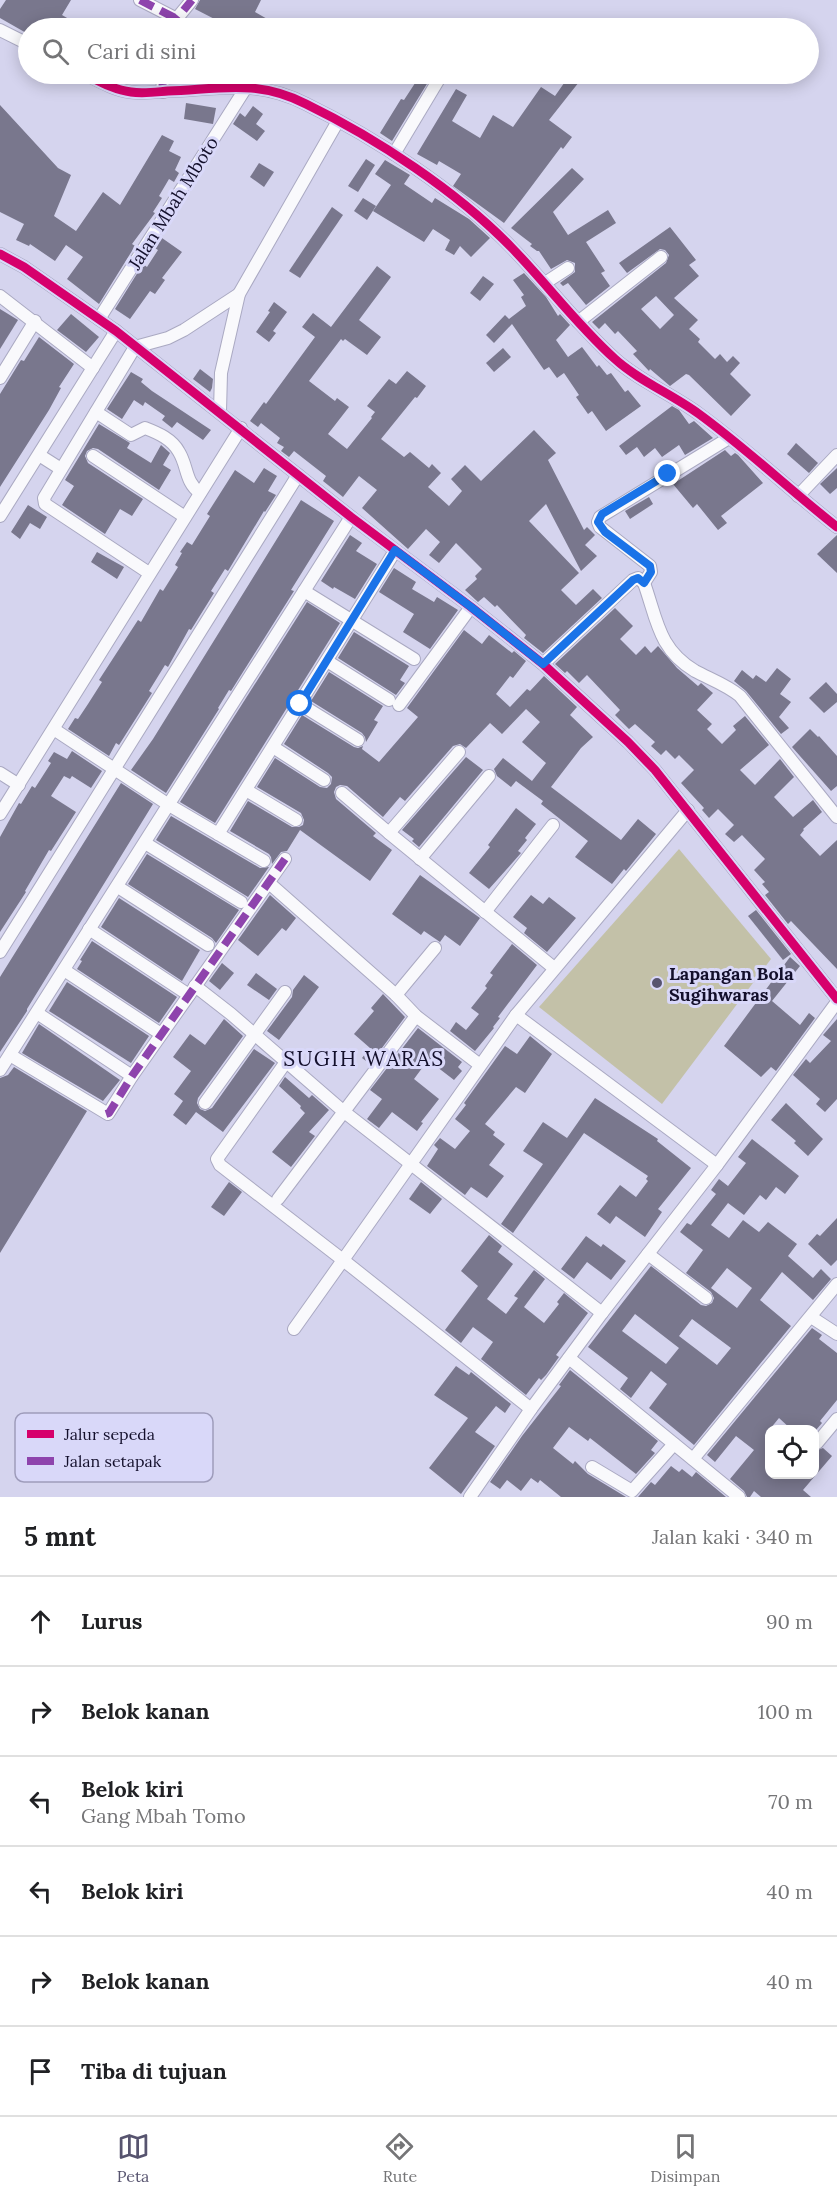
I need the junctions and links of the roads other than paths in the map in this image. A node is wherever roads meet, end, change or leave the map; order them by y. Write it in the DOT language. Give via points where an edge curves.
graph roads {
  1 [pos="140,0"];
  2 [pos="192,0"];
  3 [pos="165,18"];
  4 [pos="178,18"];
  5 [pos="0,30"];
  6 [pos="18,39"];
  7 [pos="108,84"];
  8 [pos="163,84"];
  9 [pos="436,84"];
  10 [pos="247,86"];
  11 [pos="163,92"];
  12 [pos="338,121"];
  13 [pos="394,154"];
  14 [pos="1,255"];
  15 [pos="661,257"];
  16 [pos="568,268"];
  17 [pos="545,283"];
  18 [pos="239,294"];
  19 [pos="0,296"];
  20 [pos="99,319"];
  21 [pos="35,321"];
  22 [pos="578,322"];
  23 [pos="116,331"];
  24 [pos="135,347"];
  25 [pos="93,368"];
  26 [pos="0,378"];
  27 [pos="220,411"];
  28 [pos="96,412"];
  29 [pos="241,428"];
  30 [pos="729,438"];
  31 [pos="39,455"];
  32 [pos="837,455"];
  33 [pos="93,456"];
  34 [pos="61,470"];
  35 [pos="298,475"];
  36 [pos="200,493"];
  37 [pos="798,496"];
  38 [pos="0,516"];
  39 [pos="185,517"];
  40 [pos="351,517"];
  41 [pos="837,527"];
  42 [pos="395,550"];
  43 [pos="149,573"];
  44 [pos="647,578"];
  45 [pos="304,591"];
  46 [pos="471,607"];
  47 [pos="351,620"];
  48 [pos="414,659"];
  49 [pos="327,660"];
  50 [pos="543,664"];
  51 [pos="300,704"];
  52 [pos="55,730"];
  53 [pos="358,740"];
  54 [pos="273,747"];
  55 [pos="459,752"];
  56 [pos="115,769"];
  57 [pos="0,773"];
  58 [pos="489,776"];
  59 [pos="324,780"];
  60 [pos="19,784"];
  61 [pos="246,790"];
  62 [pos="342,793"];
  63 [pos="169,805"];
  64 [pos="688,810"];
  65 [pos="0,814"];
  66 [pos="837,817"];
  67 [pos="296,820"];
  68 [pos="553,825"];
  69 [pos="389,833"];
  70 [pos="218,834"];
  71 [pos="145,843"];
  72 [pos="285,859"];
  73 [pos="420,859"];
  74 [pos="264,861"];
  75 [pos="268,883"];
  76 [pos="118,887"];
  77 [pos="241,902"];
  78 [pos="485,912"];
  79 [pos="89,929"];
  80 [pos="208,945"];
  81 [pos="435,948"];
  82 [pos="0,952"];
  83 [pos="554,968"];
  84 [pos="64,970"];
  85 [pos="192,990"];
  86 [pos="285,992"];
  87 [pos="396,995"];
  88 [pos="837,1000"];
  89 [pos="37,1014"];
  90 [pos="516,1015"];
  91 [pos="417,1016"];
  92 [pos="161,1034"];
  93 [pos="255,1035"];
  94 [pos="10,1055"];
  95 [pos="286,1062"];
  96 [pos="480,1065"];
  97 [pos="0,1070"];
  98 [pos="132,1076"];
  99 [pos="205,1103"];
  100 [pos="343,1111"];
  101 [pos="409,1163"];
  102 [pos="717,1165"];
  103 [pos="278,1199"];
  104 [pos="648,1254"];
  105 [pos="343,1260"];
  106 [pos="837,1284"];
  107 [pos="706,1298"];
  108 [pos="602,1313"];
  109 [pos="811,1317"];
  110 [pos="294,1329"];
  111 [pos="837,1334"];
  112 [pos="569,1358"];
  113 [pos="531,1409"];
  114 [pos="837,1419"];
  115 [pos="819,1441"];
  116 [pos="674,1444"];
  117 [pos="693,1460"];
  118 [pos="592,1467"];
  119 [pos="470,1497"];
  120 [pos="739,1497"];
  1 -- 3 [label="street"];
  2 -- 4 [label="street"];
  5 -- 6 [label="street"];
  7 -- 11 [label="street" via="132,93"];
  8 -- 11 [label="street"];
  9 -- 13 [label="street"];
  10 -- 11 [label="street"];
  10 -- 12 [label="street" via="291,97"];
  10 -- 20 [label="street, Jalan Mbah Mboto"];
  12 -- 13 [label="street"];
  12 -- 18 [label="street"];
  13 -- 17 [label="street" via="485,222"];
  14 -- 20 [label="street"];
  15 -- 22 [label="street"];
  16 -- 17 [label="street"];
  17 -- 22 [label="street"];
  18 -- 24 [label="street" via="184,330"];
  18 -- 27 [label="street" via="221,373"];
  19 -- 21 [label="street"];
  20 -- 23 [label="street"];
  21 -- 25 [label="street"];
  21 -- 26 [label="street"];
  22 -- 30 [label="street" via="618,361"];
  23 -- 24 [label="street"];
  23 -- 25 [label="street"];
  24 -- 27 [label="street"];
  24 -- 28 [label="street"];
  25 -- 31 [label="street"];
  27 -- 29 [label="street"];
  28 -- 34 [label="street"];
  28 -- 36 [label="street" via="131,435 145,428 172,442 191,485"];
  29 -- 35 [label="street"];
  29 -- 36 [label="street"];
  30 -- 37 [label="street"];
  30 -- 44 [label="street" via="598,519 600,527 650,566"];
  31 -- 34 [label="street"];
  31 -- 38 [label="street"];
  32 -- 37 [label="street"];
  33 -- 39 [label="street"];
  34 -- 43 [label="street" via="44,498 45,504"];
  35 -- 40 [label="street"];
  35 -- 56 [label="street"];
  36 -- 39 [label="street"];
  37 -- 41 [label="street"];
  39 -- 43 [label="street"];
  40 -- 42 [label="street"];
  40 -- 45 [label="street"];
  42 -- 46 [label="street"];
  42 -- 47 [label="street"];
  43 -- 52 [label="street"];
  44 -- 50 [label="street" via="633,580"];
  44 -- 66 [label="street" via="657,630 663,641 693,670 740,696"];
  45 -- 47 [label="street"];
  45 -- 63 [label="street"];
  46 -- 49 [label="street" via="394,702"];
  46 -- 50 [label="street"];
  47 -- 48 [label="street"];
  47 -- 49 [label="street"];
  49 -- 51 [label="street"];
  50 -- 64 [label="street" via="628,742"];
  51 -- 53 [label="street"];
  51 -- 54 [label="street"];
  52 -- 56 [label="street"];
  52 -- 60 [label="street"];
  54 -- 59 [label="street"];
  54 -- 61 [label="street"];
  55 -- 69 [label="street"];
  56 -- 63 [label="street"];
  56 -- 82 [label="street"];
  57 -- 60 [label="street"];
  58 -- 73 [label="street"];
  60 -- 65 [label="street"];
  61 -- 67 [label="street"];
  61 -- 70 [label="street"];
  62 -- 69 [label="street"];
  63 -- 70 [label="street"];
  63 -- 71 [label="street"];
  64 -- 83 [label="street"];
  64 -- 88 [label="street"];
  68 -- 78 [label="street"];
  69 -- 73 [label="street"];
  70 -- 74 [label="street"];
  71 -- 76 [label="street"];
  71 -- 77 [label="street"];
  72 -- 75 [label="street"];
  73 -- 78 [label="street"];
  75 -- 85 [label="street"];
  75 -- 87 [label="street"];
  76 -- 79 [label="street"];
  76 -- 80 [label="street"];
  78 -- 83 [label="street"];
  79 -- 84 [label="street"];
  79 -- 85 [label="street"];
  81 -- 87 [label="street"];
  83 -- 90 [label="street"];
  84 -- 89 [label="street"];
  84 -- 92 [label="street"];
  85 -- 92 [label="street"];
  85 -- 93 [label="street"];
  86 -- 93 [label="street"];
  87 -- 91 [label="street"];
  88 -- 102 [label="street"];
  89 -- 94 [label="street"];
  89 -- 98 [label="street"];
  90 -- 96 [label="street"];
  90 -- 102 [label="street"];
  91 -- 96 [label="street"];
  91 -- 100 [label="street"];
  92 -- 98 [label="street"];
  93 -- 95 [label="street"];
  93 -- 99 [label="street"];
  94 -- 97 [label="street"];
  94 -- 98 [label="street" via="105,1114"];
  95 -- 100 [label="street"];
  95 -- 105 [label="street" via="217,1159"];
  96 -- 101 [label="street"];
  100 -- 101 [label="street"];
  100 -- 103 [label="street"];
  101 -- 105 [label="street"];
  101 -- 108 [label="street"];
  102 -- 104 [label="street"];
  104 -- 107 [label="street"];
  104 -- 108 [label="street"];
  105 -- 110 [label="street"];
  105 -- 113 [label="street"];
  106 -- 109 [label="street"];
  108 -- 112 [label="street"];
  109 -- 111 [label="street"];
  109 -- 117 [label="street"];
  112 -- 113 [label="street"];
  112 -- 116 [label="street"];
  113 -- 119 [label="street"];
  114 -- 115 [label="street"];
  116 -- 117 [label="street"];
  116 -- 118 [label="street" via="632,1491"];
  117 -- 120 [label="street"];
}
